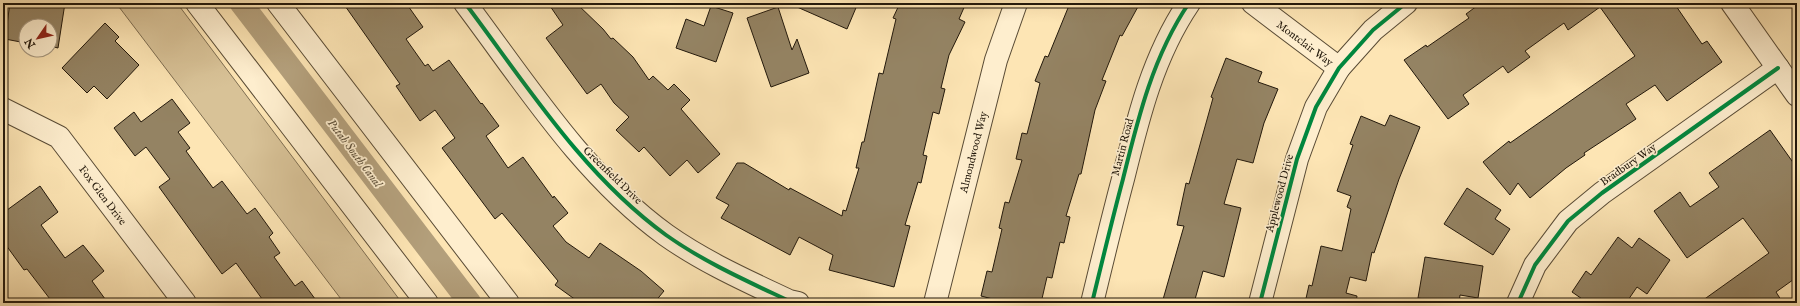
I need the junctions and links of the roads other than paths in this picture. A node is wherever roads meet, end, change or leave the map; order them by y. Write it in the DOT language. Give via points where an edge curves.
graph roads {
  1 [pos="198,3"];
  2 [pos="278,3"];
  3 [pos="465,3"];
  4 [pos="1016,3"];
  5 [pos="1189,3"];
  6 [pos="1253,3"];
  7 [pos="1406,3"];
  8 [pos="1732,3"];
  9 [pos="1339,68"];
  10 [pos="1778,68"];
  11 [pos="1797,95"];
  12 [pos="3,108"];
  13 [pos="186,303"];
  14 [pos="427,303"];
  15 [pos="508,303"];
  16 [pos="798,303"];
  17 [pos="935,303"];
  18 [pos="1092,303"];
  19 [pos="1260,303"];
  20 [pos="1518,303"];
  1 -- 14 [label="street"];
  2 -- 15 [label="street"];
  3 -- 16 [label="street, Greenfield Drive" via="575,150 620,197 666,235 722,270"];
  4 -- 17 [label="street, Almondwood Way" via="996,60"];
  5 -- 18 [label="street, Martin Road" via="1176,22 1149,83"];
  6 -- 9 [label="street, Montclair Way"];
  7 -- 9 [label="street, Applewood Drive" via="1373,30"];
  8 -- 10 [label="street"];
  9 -- 19 [label="street, Applewood Drive" via="1316,107 1297,159"];
  10 -- 11 [label="street"];
  10 -- 20 [label="street, Bradbury Way" via="1602,192 1568,221 1535,265"];
  12 -- 13 [label="street, Fox Glen Drive" via="60,137"];
}
